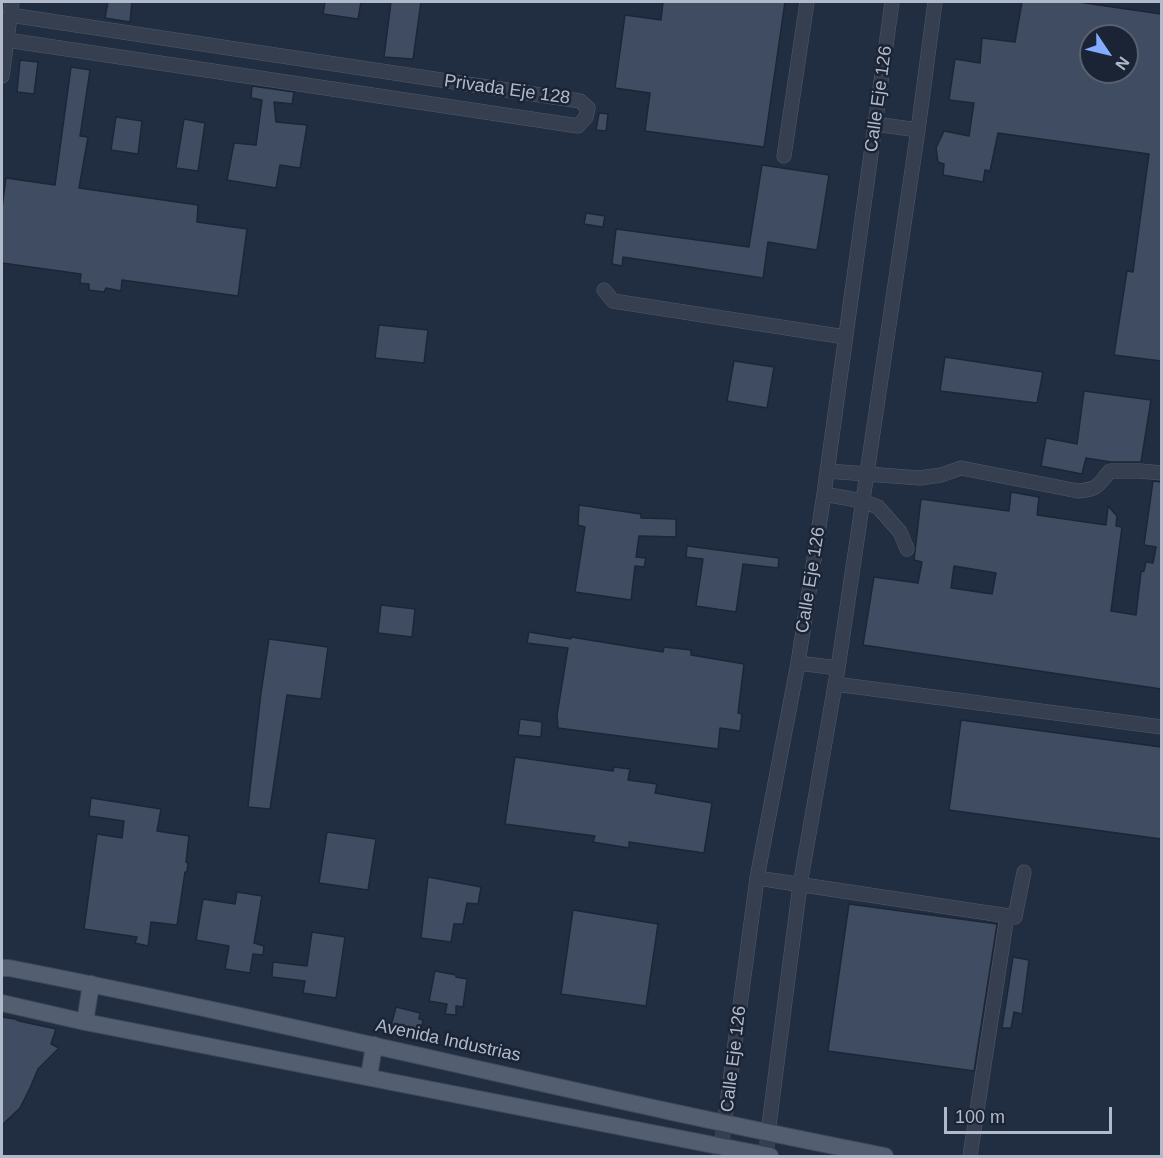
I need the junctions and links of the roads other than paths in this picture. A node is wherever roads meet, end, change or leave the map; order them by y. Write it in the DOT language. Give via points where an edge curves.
graph roads {
  1 [pos="807,2"];
  2 [pos="892,2"];
  3 [pos="935,2"];
  4 [pos="11,8"];
  5 [pos="139,34"];
  6 [pos="7,40"];
  7 [pos="135,59"];
  8 [pos="2,76"];
  9 [pos="413,76"];
  10 [pos="411,101"];
  11 [pos="875,124"];
  12 [pos="918,130"];
  13 [pos="784,156"];
  14 [pos="604,290"];
  15 [pos="845,337"];
  16 [pos="827,471"];
  17 [pos="1161,473"];
  18 [pos="867,474"];
  19 [pos="824,494"];
  20 [pos="862,501"];
  21 [pos="907,549"];
  22 [pos="798,663"];
  23 [pos="838,668"];
  24 [pos="836,684"];
  25 [pos="1161,727"];
  26 [pos="1023,872"];
  27 [pos="758,878"];
  28 [pos="800,885"];
  29 [pos="1007,916"];
  30 [pos="2,968"];
  31 [pos="91,984"];
  32 [pos="2,1003"];
  33 [pos="86,1022"];
  34 [pos="374,1045"];
  35 [pos="369,1077"];
  36 [pos="725,1123"];
  37 [pos="768,1133"];
  38 [pos="720,1152"];
  39 [pos="767,1156"];
  40 [pos="885,1156"];
  41 [pos="970,1156"];
  1 -- 13 [label="street"];
  2 -- 11 [label="street, Calle Eje 126"];
  3 -- 12 [label="street"];
  4 -- 5 [label="street, Privada Eje 128"];
  4 -- 6 [label="street"];
  5 -- 7 [label="street"];
  5 -- 9 [label="street, Privada Eje 128"];
  6 -- 7 [label="street, Privada Eje 128"];
  6 -- 8 [label="street"];
  7 -- 10 [label="street, Privada Eje 128"];
  9 -- 10 [label="street"];
  9 -- 10 [label="street, Privada Eje 128" via="580,100 588,108 578,126"];
  11 -- 12 [label="street"];
  11 -- 15 [label="street, Calle Eje 126"];
  12 -- 18 [label="street"];
  14 -- 15 [label="street" via="613,301"];
  15 -- 16 [label="street, Calle Eje 126"];
  16 -- 18 [label="street"];
  16 -- 19 [label="street, Calle Eje 126"];
  17 -- 18 [label="street" via="1110,471 1092,490 961,468 920,478"];
  18 -- 20 [label="street"];
  19 -- 20 [label="street"];
  19 -- 22 [label="street, Calle Eje 126"];
  20 -- 21 [label="street" via="878,507 900,532"];
  20 -- 23 [label="street"];
  22 -- 23 [label="street"];
  22 -- 27 [label="street, Calle Eje 126"];
  23 -- 24 [label="street"];
  24 -- 25 [label="street"];
  24 -- 28 [label="street"];
  26 -- 29 [label="street" via="1015,917"];
  27 -- 28 [label="street"];
  27 -- 36 [label="street, Calle Eje 126"];
  28 -- 29 [label="street"];
  28 -- 37 [label="street"];
  29 -- 41 [label="street"];
  30 -- 31 [label="main road, Avenida Industrias"];
  31 -- 33 [label="main road"];
  31 -- 34 [label="main road, Avenida Industrias"];
  32 -- 33 [label="main road"];
  33 -- 35 [label="main road"];
  34 -- 35 [label="main road"];
  34 -- 36 [label="main road, Avenida Industrias"];
  35 -- 38 [label="main road"];
  36 -- 37 [label="main road, Avenida Industrias"];
  36 -- 38 [label="street, Calle Eje 126"];
  37 -- 39 [label="street"];
  37 -- 40 [label="main road, Avenida Industrias"];
  38 -- 39 [label="main road"];
}
